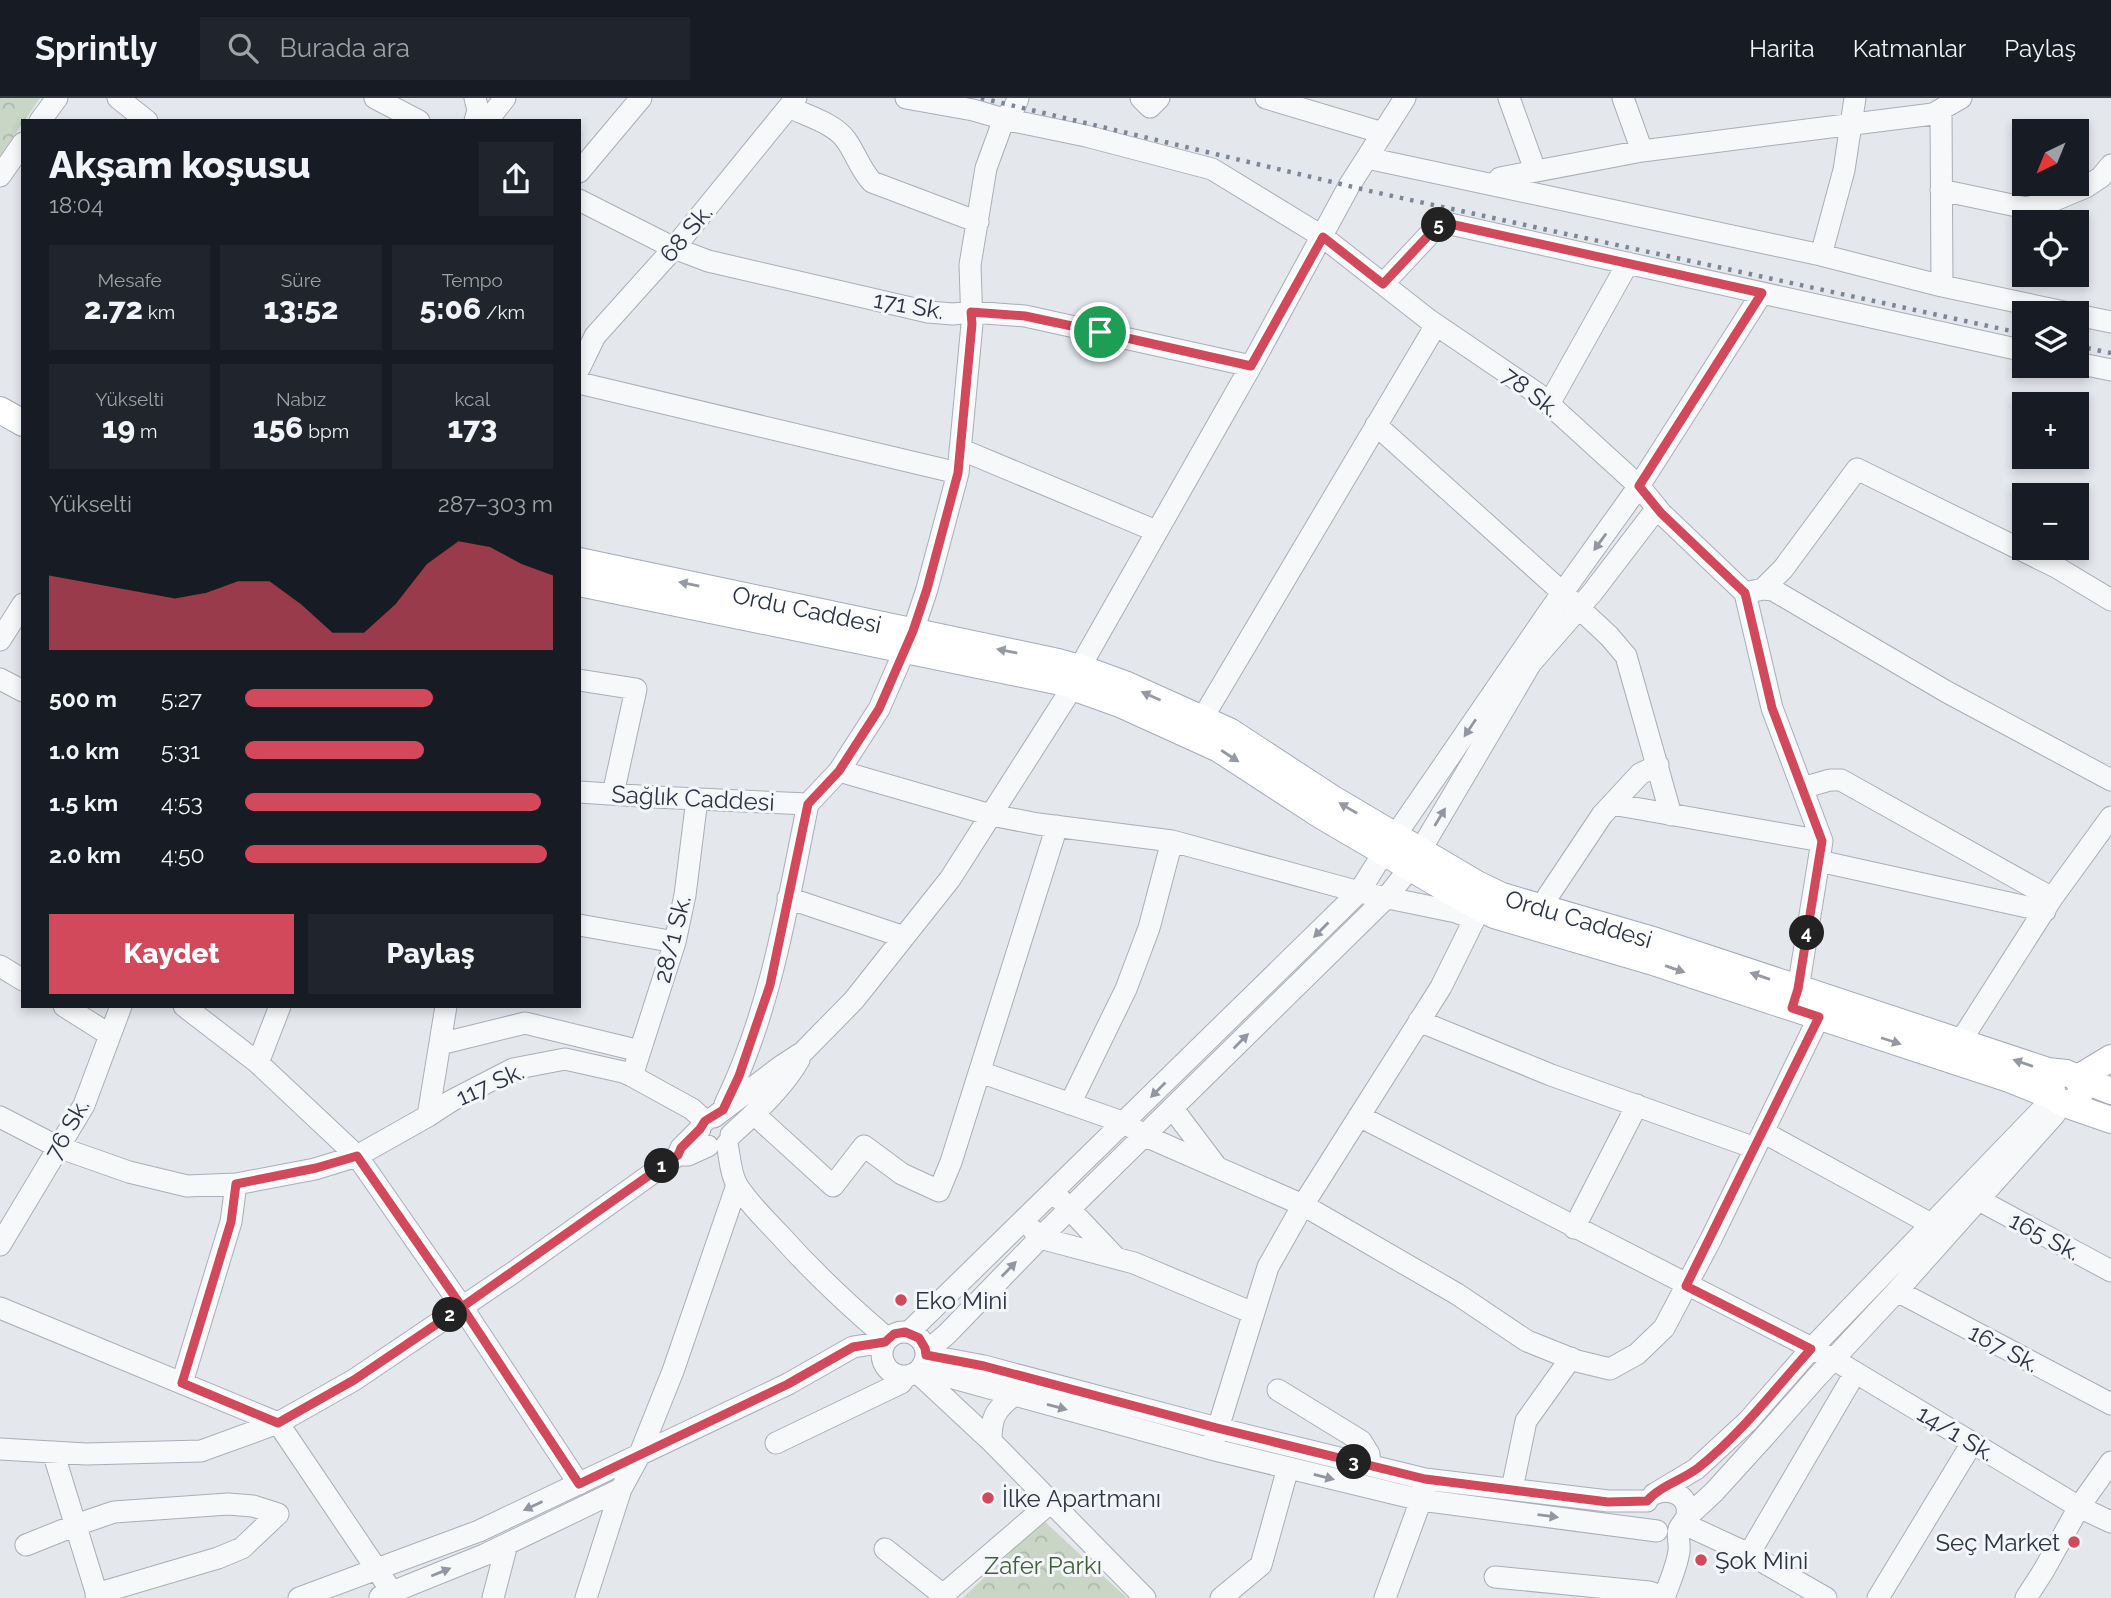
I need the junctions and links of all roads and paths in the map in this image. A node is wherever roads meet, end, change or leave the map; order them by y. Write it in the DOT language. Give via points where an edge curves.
graph roads {
  1 [pos="57,98"];
  2 [pos="118,98"];
  3 [pos="375,98"];
  4 [pos="474,98"];
  5 [pos="505,98"];
  6 [pos="641,98"];
  7 [pos="906,98"];
  8 [pos="1018,98"];
  9 [pos="1141,98"];
  10 [pos="1159,98"];
  11 [pos="1266,98"];
  12 [pos="1405,98"];
  13 [pos="1509,98"];
  14 [pos="1623,98"];
  15 [pos="1855,98"];
  16 [pos="1961,98"];
  17 [pos="792,103"];
  18 [pos="1941,110"];
  19 [pos="41,119"];
  20 [pos="144,119"];
  21 [pos="415,119"];
  22 [pos="476,119"];
  23 [pos="489,119"];
  24 [pos="1004,119"];
  25 [pos="1851,124"];
  26 [pos="1383,133"];
  27 [pos="21,147"];
  28 [pos="1642,151"];
  29 [pos="1367,158"];
  30 [pos="2111,164"];
  31 [pos="1535,170"];
  32 [pos="581,171"];
  33 [pos="9,174"];
  34 [pos="1494,185"];
  35 [pos="1941,190"];
  36 [pos="581,201"];
  37 [pos="978,222"];
  38 [pos="1323,237"];
  39 [pos="674,248"];
  40 [pos="1821,256"];
  41 [pos="1628,263"];
  42 [pos="1383,284"];
  43 [pos="1942,286"];
  44 [pos="1762,293"];
  45 [pos="2013,301"];
  46 [pos="971,312"];
  47 [pos="2089,317"];
  48 [pos="2111,322"];
  49 [pos="1436,324"];
  50 [pos="2012,348"];
  51 [pos="581,365"];
  52 [pos="2089,365"];
  53 [pos="1251,366"];
  54 [pos="2111,370"];
  55 [pos="581,383"];
  56 [pos="0,393"];
  57 [pos="21,404"];
  58 [pos="1549,404"];
  59 [pos="0,410"];
  60 [pos="21,422"];
  61 [pos="1376,425"];
  62 [pos="961,449"];
  63 [pos="958,473"];
  64 [pos="1639,486"];
  65 [pos="1657,508"];
  66 [pos="1156,531"];
  67 [pos="581,561"];
  68 [pos="581,583"];
  69 [pos="1754,591"];
  70 [pos="1563,593"];
  71 [pos="2111,600"];
  72 [pos="21,607"];
  73 [pos="1579,608"];
  74 [pos="0,640"];
  75 [pos="909,641"];
  76 [pos="1075,677"];
  77 [pos="0,679"];
  78 [pos="581,680"];
  79 [pos="21,690"];
  80 [pos="1202,719"];
  81 [pos="1658,765"];
  82 [pos="839,771"];
  83 [pos="2111,780"];
  84 [pos="1802,788"];
  85 [pos="581,792"];
  86 [pos="612,794"];
  87 [pos="697,799"];
  88 [pos="808,804"];
  89 [pos="1612,804"];
  90 [pos="991,815"];
  91 [pos="1671,815"];
  92 [pos="2111,817"];
  93 [pos="1057,826"];
  94 [pos="1172,841"];
  95 [pos="1390,844"];
  96 [pos="1821,851"];
  97 [pos="1415,859"];
  98 [pos="1359,892"];
  99 [pos="788,898"];
  100 [pos="1386,898"];
  101 [pos="2048,905"];
  102 [pos="1541,908"];
  103 [pos="1477,914"];
  104 [pos="581,925"];
  105 [pos="904,937"];
  106 [pos="675,942"];
  107 [pos="0,966"];
  108 [pos="21,980"];
  109 [pos="1795,999"];
  110 [pos="67,1008"];
  111 [pos="120,1008"];
  112 [pos="187,1008"];
  113 [pos="279,1008"];
  114 [pos="446,1008"];
  115 [pos="1822,1008"];
  116 [pos="1419,1021"];
  117 [pos="110,1035"];
  118 [pos="2111,1040"];
  119 [pos="1960,1042"];
  120 [pos="440,1044"];
  121 [pos="640,1051"];
  122 [pos="803,1052"];
  123 [pos="2111,1058"];
  124 [pos="258,1063"];
  125 [pos="980,1072"];
  126 [pos="632,1076"];
  127 [pos="2064,1085"];
  128 [pos="2111,1091"];
  129 [pos="1070,1104"];
  130 [pos="1637,1105"];
  131 [pos="1172,1109"];
  132 [pos="754,1114"];
  133 [pos="428,1116"];
  134 [pos="1359,1116"];
  135 [pos="0,1117"];
  136 [pos="2111,1120"];
  137 [pos="1125,1123"];
  138 [pos="715,1131"];
  139 [pos="1145,1136"];
  140 [pos="1759,1140"];
  141 [pos="58,1147"];
  142 [pos="357,1156"];
  143 [pos="1217,1168"];
  144 [pos="734,1178"];
  145 [pos="236,1184"];
  146 [pos="1054,1192"];
  147 [pos="1979,1200"];
  148 [pos="1303,1205"];
  149 [pos="1070,1210"];
  150 [pos="1024,1221"];
  151 [pos="1931,1224"];
  152 [pos="1574,1227"];
  153 [pos="1040,1238"];
  154 [pos="0,1245"];
  155 [pos="1118,1260"];
  156 [pos="2111,1271"];
  157 [pos="1686,1286"];
  158 [pos="1897,1291"];
  159 [pos="462,1307"];
  160 [pos="0,1308"];
  161 [pos="1253,1313"];
  162 [pos="909,1332"];
  163 [pos="887,1340"];
  164 [pos="1811,1349"];
  165 [pos="1571,1358"];
  166 [pos="1833,1359"];
  167 [pos="919,1365"];
  168 [pos="1856,1373"];
  169 [pos="182,1383"];
  170 [pos="1278,1391"];
  171 [pos="1014,1395"];
  172 [pos="2111,1404"];
  173 [pos="278,1423"];
  174 [pos="1217,1428"];
  175 [pos="991,1441"];
  176 [pos="776,1443"];
  177 [pos="1972,1443"];
  178 [pos="0,1450"];
  179 [pos="1211,1450"];
  180 [pos="53,1452"];
  181 [pos="639,1456"];
  182 [pos="2111,1462"];
  183 [pos="1370,1465"];
  184 [pos="1289,1468"];
  185 [pos="1425,1479"];
  186 [pos="579,1484"];
  187 [pos="621,1489"];
  188 [pos="1512,1489"];
  189 [pos="1652,1497"];
  190 [pos="1421,1500"];
  191 [pos="1051,1502"];
  192 [pos="2078,1507"];
  193 [pos="2111,1522"];
  194 [pos="1683,1523"];
  195 [pos="75,1525"];
  196 [pos="1657,1531"];
  197 [pos="507,1544"];
  198 [pos="26,1545"];
  199 [pos="885,1549"];
  200 [pos="1749,1554"];
  201 [pos="377,1569"];
  202 [pos="1495,1577"];
  203 [pos="385,1595"];
  204 [pos="97,1596"];
  205 [pos="943,1596"];
  206 [pos="1664,1597"];
  207 [pos="299,1598"];
  208 [pos="494,1598"];
  209 [pos="586,1598"];
  210 [pos="1145,1598"];
  211 [pos="1221,1598"];
  212 [pos="1385,1598"];
  213 [pos="1826,1598"];
  214 [pos="1878,1598"];
  215 [pos="2026,1598"];
  1 -- 19 [label="street"];
  2 -- 20 [label="street"];
  3 -- 21 [label="street"];
  4 -- 22 [label="street"];
  5 -- 23 [label="street"];
  6 -- 32 [label="street"];
  7 -- 24 [label="street, 78 Sk."];
  8 -- 24 [label="street"];
  9 -- 10 [label="street" via="1150,107"];
  11 -- 26 [label="street"];
  12 -- 26 [label="street"];
  13 -- 31 [label="street"];
  14 -- 28 [label="street"];
  15 -- 25 [label="street"];
  16 -- 18 [label="street"];
  17 -- 37 [label="street" via="845,139 872,181"];
  17 -- 39 [label="street, 68 Sk."];
  18 -- 25 [label="street"];
  18 -- 35 [label="street"];
  24 -- 37 [label="street" via="986,168"];
  24 -- 38 [label="street, 78 Sk." via="1212,169"];
  25 -- 28 [label="street"];
  25 -- 40 [label="street"];
  26 -- 29 [label="street"];
  27 -- 33 [label="street"];
  28 -- 31 [label="street"];
  29 -- 34 [label="street"];
  29 -- 38 [label="street"];
  30 -- 35 [label="street" via="2101,177 2077,191 2026,208"];
  31 -- 34 [label="street" via="1500,178"];
  34 -- 40 [label="street"];
  35 -- 43 [label="street"];
  36 -- 39 [label="street, 171 Sk."];
  37 -- 46 [label="street" via="971,265"];
  38 -- 42 [label="street, 78 Sk."];
  38 -- 53 [label="street"];
  39 -- 46 [label="street, 171 Sk." via="708,261 928,312"];
  39 -- 51 [label="street, 68 Sk." via="595,336"];
  40 -- 43 [label="street"];
  41 -- 42 [label="street" via="1441,222"];
  41 -- 44 [label="street"];
  41 -- 58 [label="street"];
  42 -- 49 [label="street, 78 Sk."];
  43 -- 45 [label="street"];
  44 -- 50 [label="street"];
  44 -- 64 [label="street"];
  46 -- 53 [label="street, 171 Sk." via="1025,316"];
  46 -- 62 [label="street"];
  47 -- 48 [label="street"];
  49 -- 58 [label="street, 78 Sk."];
  49 -- 61 [label="street"];
  52 -- 54 [label="street"];
  53 -- 66 [label="street"];
  55 -- 63 [label="street"];
  56 -- 57 [label="main road"];
  58 -- 64 [label="street, 78 Sk."];
  59 -- 60 [label="main road"];
  61 -- 70 [label="street"];
  61 -- 80 [label="street"];
  62 -- 63 [label="street"];
  62 -- 66 [label="street"];
  63 -- 75 [label="street"];
  64 -- 65 [label="street, 78 Sk."];
  64 -- 70 [label="street, one-way"];
  65 -- 69 [label="street, 78 Sk."];
  65 -- 73 [label="street"];
  66 -- 76 [label="street"];
  75 -- 67 [label="main road, Ordu Caddesi, one-way"];
  68 -- 75 [label="main road, Ordu Caddesi"];
  69 -- 71 [label="street" via="1783,569 1857,469 2056,567"];
  69 -- 83 [label="street" via="1773,590 1947,692"];
  69 -- 84 [label="street" via="1772,708"];
  70 -- 73 [label="street"];
  70 -- 95 [label="street, one-way"];
  72 -- 74 [label="street"];
  73 -- 81 [label="street" via="1626,656"];
  97 -- 73 [label="street, one-way" via="1531,663"];
  75 -- 76 [label="main road, Ordu Caddesi" via="1058,662"];
  75 -- 82 [label="street" via="879,709"];
  80 -- 76 [label="main road, Ordu Caddesi, one-way" via="1127,685"];
  76 -- 90 [label="street"];
  76 -- 95 [label="main road, Ordu Caddesi, one-way" via="1120,704 1219,749 1322,816"];
  77 -- 79 [label="street"];
  78 -- 86 [label="street" via="636,690"];
  95 -- 80 [label="main road, Ordu Caddesi, one-way" via="1333,799 1229,731"];
  81 -- 89 [label="street" via="1640,774"];
  81 -- 91 [label="street"];
  82 -- 88 [label="street"];
  82 -- 90 [label="street"];
  84 -- 96 [label="street"];
  84 -- 101 [label="street" via="1841,780"];
  85 -- 86 [label="street, Sağlık Caddesi"];
  86 -- 87 [label="street, Sağlık Caddesi"];
  87 -- 88 [label="street, Sağlık Caddesi"];
  87 -- 106 [label="street, 28/1 Sk."];
  88 -- 99 [label="street"];
  89 -- 91 [label="street"];
  89 -- 102 [label="street"];
  90 -- 93 [label="street"];
  90 -- 105 [label="street" via="950,879"];
  91 -- 96 [label="street"];
  92 -- 101 [label="street"];
  93 -- 94 [label="street"];
  93 -- 125 [label="street"];
  94 -- 98 [label="street"];
  94 -- 129 [label="street" via="1149,928 1126,989"];
  95 -- 97 [label="main road, Ordu Caddesi"];
  95 -- 98 [label="street"];
  96 -- 101 [label="street"];
  96 -- 109 [label="street"];
  97 -- 100 [label="street"];
  97 -- 102 [label="main road, Ordu Caddesi"];
  97 -- 103 [label="main road, Ordu Caddesi"];
  98 -- 100 [label="street"];
  98 -- 137 [label="street, one-way"];
  99 -- 105 [label="street"];
  99 -- 138 [label="street" via="770,985"];
  100 -- 103 [label="street"];
  131 -- 100 [label="street, one-way"];
  101 -- 119 [label="street"];
  109 -- 102 [label="main road, Ordu Caddesi, one-way" via="1656,941"];
  103 -- 109 [label="main road, Ordu Caddesi, one-way"];
  103 -- 116 [label="street"];
  104 -- 106 [label="street"];
  105 -- 122 [label="street" via="854,1000"];
  106 -- 121 [label="street, 28/1 Sk."];
  107 -- 108 [label="street"];
  109 -- 115 [label="main road, Ordu Caddesi"];
  110 -- 117 [label="street"];
  111 -- 117 [label="street, 76 Sk."];
  112 -- 124 [label="street"];
  113 -- 124 [label="street"];
  114 -- 120 [label="street"];
  115 -- 119 [label="main road, Ordu Caddesi"];
  115 -- 127 [label="main road, Ordu Caddesi, one-way" via="2009,1079"];
  115 -- 140 [label="street"];
  116 -- 130 [label="street"];
  116 -- 134 [label="street"];
  117 -- 141 [label="street, 76 Sk." via="84,1104"];
  118 -- 127 [label="main road"];
  127 -- 119 [label="main road, Ordu Caddesi, one-way" via="2048,1071"];
  120 -- 121 [label="street" via="524,1023"];
  120 -- 133 [label="street"];
  121 -- 126 [label="street, 28/1 Sk."];
  122 -- 132 [label="street"];
  122 -- 138 [label="street" via="780,1067"];
  123 -- 127 [label="main road"];
  124 -- 142 [label="street"];
  125 -- 129 [label="street"];
  125 -- 132 [label="street" via="939,1191 902,1174 864,1146 833,1186"];
  126 -- 133 [label="street, 117 Sk." via="565,1059 513,1069"];
  126 -- 138 [label="street, 117 Sk." via="692,1109"];
  127 -- 128 [label="main road, Ordu Caddesi"];
  127 -- 136 [label="main road, Ordu Caddesi"];
  127 -- 147 [label="street" via="2053,1118"];
  127 -- 151 [label="street"];
  129 -- 137 [label="street"];
  130 -- 140 [label="street"];
  130 -- 152 [label="street"];
  131 -- 139 [label="street"];
  131 -- 143 [label="street"];
  132 -- 138 [label="street"];
  133 -- 142 [label="street, 117 Sk."];
  134 -- 148 [label="street"];
  134 -- 152 [label="street, 14/1 Sk."];
  135 -- 141 [label="street, 117 Sk."];
  137 -- 139 [label="street"];
  137 -- 146 [label="street"];
  138 -- 144 [label="street, 117 Sk." via="723,1165"];
  138 -- 159 [label="street" via="688,1155 678,1155"];
  139 -- 143 [label="street"];
  139 -- 149 [label="street"];
  140 -- 151 [label="street"];
  140 -- 157 [label="street"];
  141 -- 145 [label="street, 117 Sk." via="187,1186"];
  141 -- 154 [label="street, 76 Sk."];
  142 -- 145 [label="street, 117 Sk."];
  142 -- 159 [label="street"];
  143 -- 148 [label="street"];
  144 -- 163 [label="street, 117 Sk." via="816,1274"];
  144 -- 181 [label="street" via="673,1371"];
  145 -- 169 [label="street" via="231,1222"];
  146 -- 149 [label="street"];
  146 -- 150 [label="street"];
  147 -- 156 [label="street, 165 Sk."];
  147 -- 158 [label="street"];
  148 -- 161 [label="street" via="1268,1267"];
  148 -- 165 [label="street" via="1457,1294 1527,1341"];
  149 -- 153 [label="street"];
  149 -- 155 [label="street"];
  150 -- 153 [label="street"];
  150 -- 162 [label="street"];
  151 -- 164 [label="street"];
  152 -- 157 [label="street, 14/1 Sk."];
  153 -- 155 [label="street"];
  167 -- 153 [label="street, one-way"];
  155 -- 161 [label="street"];
  157 -- 164 [label="street, 14/1 Sk."];
  157 -- 165 [label="street" via="1664,1328 1637,1354 1610,1369"];
  158 -- 166 [label="street"];
  158 -- 172 [label="street, 167 Sk."];
  159 -- 173 [label="street" via="354,1380"];
  159 -- 186 [label="street"];
  160 -- 169 [label="street"];
  161 -- 174 [label="street"];
  162 -- 163 [label="street"];
  162 -- 167 [label="street" via="919,1338"];
  163 -- 167 [label="street" via="882,1353 892,1373"];
  163 -- 181 [label="street" via="853,1347"];
  164 -- 166 [label="street, 14/1 Sk."];
  164 -- 189 [label="street" via="1740,1430 1696,1469"];
  165 -- 188 [label="street" via="1526,1421"];
  166 -- 168 [label="street, 14/1 Sk."];
  166 -- 194 [label="street"];
  167 -- 171 [label="street"];
  167 -- 174 [label="street" via="984,1366"];
  167 -- 175 [label="street"];
  167 -- 176 [label="street" via="901,1383"];
  168 -- 177 [label="street, 14/1 Sk."];
  168 -- 200 [label="street"];
  169 -- 173 [label="street"];
  170 -- 183 [label="street" via="1361,1441"];
  171 -- 175 [label="street" via="999,1406 991,1423"];
  171 -- 179 [label="street, one-way"];
  173 -- 180 [label="street" via="201,1451"];
  173 -- 201 [label="street"];
  174 -- 179 [label="street"];
  174 -- 183 [label="street"];
  175 -- 191 [label="street"];
  177 -- 192 [label="street, 14/1 Sk."];
  177 -- 214 [label="street"];
  178 -- 180 [label="street"];
  179 -- 184 [label="street"];
  180 -- 195 [label="street"];
  181 -- 186 [label="street"];
  181 -- 187 [label="street"];
  182 -- 192 [label="street"];
  183 -- 185 [label="street"];
  184 -- 190 [label="street, one-way"];
  184 -- 211 [label="street" via="1261,1565"];
  185 -- 188 [label="street"];
  185 -- 190 [label="street"];
  186 -- 201 [label="street, one-way" via="479,1531"];
  187 -- 197 [label="street"];
  187 -- 209 [label="street"];
  188 -- 189 [label="street" via="1608,1502"];
  189 -- 194 [label="street" via="1676,1493 1686,1504"];
  189 -- 196 [label="street" via="1645,1514"];
  190 -- 196 [label="street, one-way"];
  190 -- 212 [label="street"];
  191 -- 205 [label="street"];
  191 -- 210 [label="street"];
  192 -- 193 [label="street, 14/1 Sk."];
  192 -- 215 [label="street"];
  194 -- 196 [label="street" via="1668,1533"];
  194 -- 200 [label="street"];
  194 -- 206 [label="street" via="1679,1553"];
  195 -- 198 [label="street"];
  195 -- 204 [label="street"];
  195 -- 204 [label="street" via="114,1512 228,1504 278,1514 242,1548"];
  203 -- 197 [label="street, one-way"];
  197 -- 208 [label="street"];
  199 -- 205 [label="street"];
  200 -- 213 [label="street"];
  201 -- 203 [label="street"];
  201 -- 207 [label="street"];
  202 -- 206 [label="street"];
}
